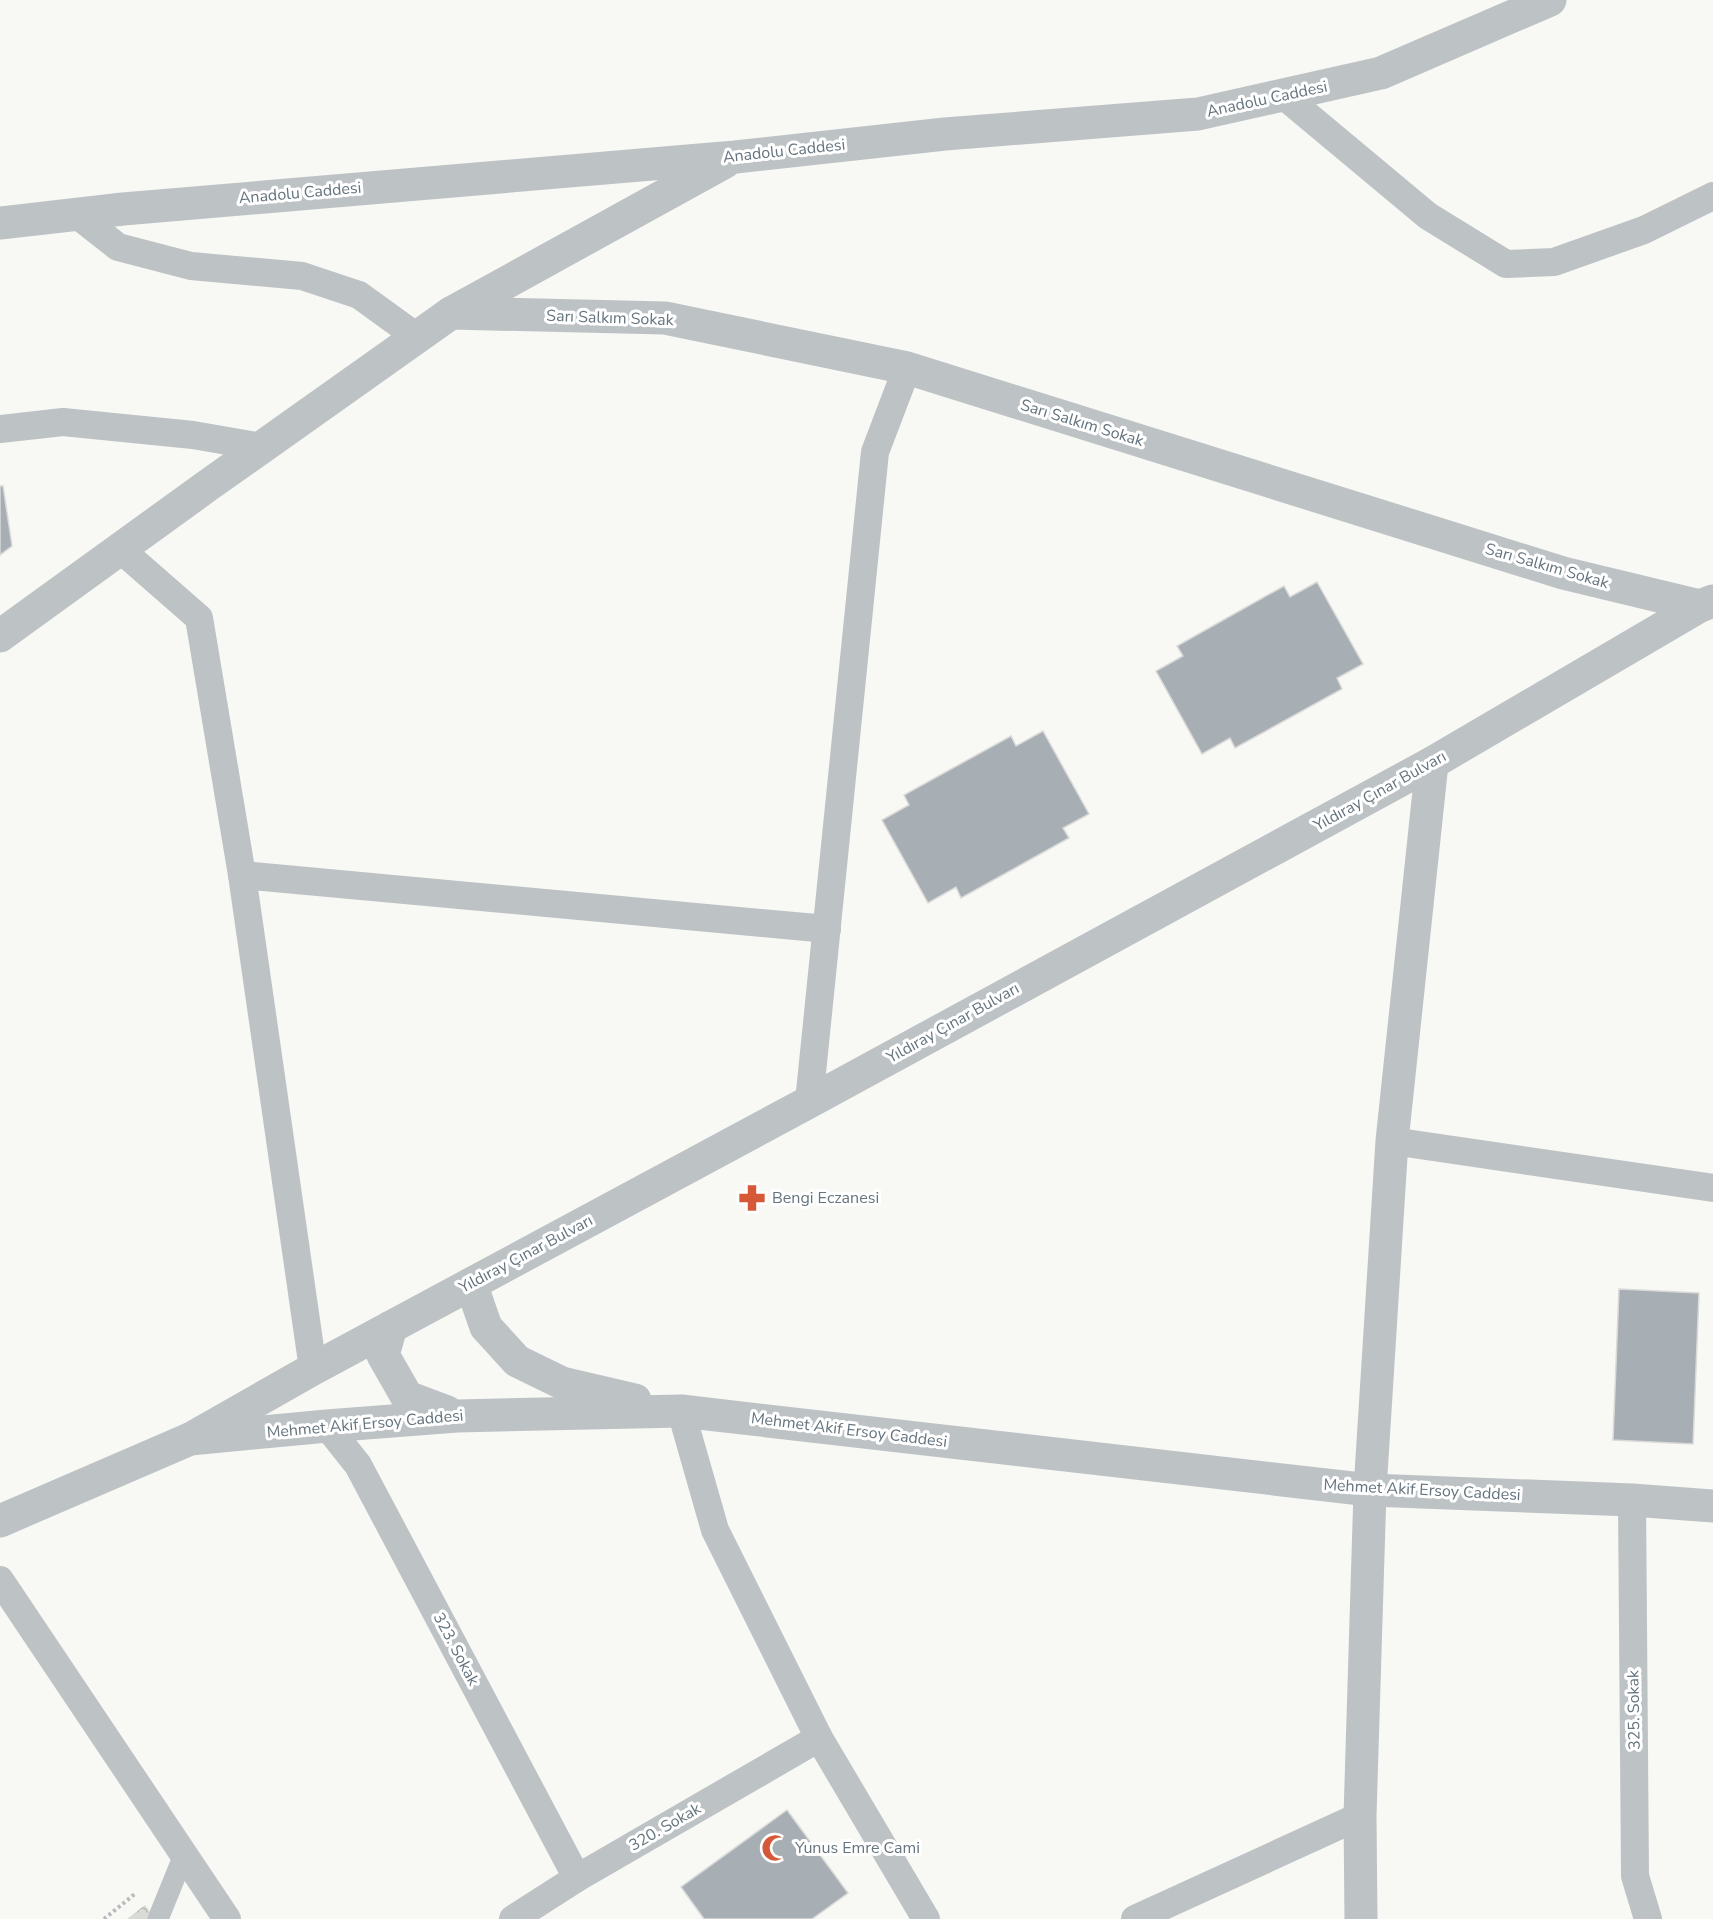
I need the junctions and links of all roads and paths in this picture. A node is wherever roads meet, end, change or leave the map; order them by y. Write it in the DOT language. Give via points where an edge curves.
graph roads {
  1 [pos="1550,0"];
  2 [pos="1283,95"];
  3 [pos="735,157"];
  4 [pos="1713,196"];
  5 [pos="76,214"];
  6 [pos="0,223"];
  7 [pos="451,313"];
  8 [pos="417,337"];
  9 [pos="907,368"];
  10 [pos="0,429"];
  11 [pos="262,447"];
  12 [pos="120,549"];
  13 [pos="1706,604"];
  14 [pos="0,636"];
  15 [pos="1432,763"];
  16 [pos="242,875"];
  17 [pos="827,929"];
  18 [pos="809,1102"];
  19 [pos="1392,1142"];
  20 [pos="1713,1188"];
  21 [pos="471,1284"];
  22 [pos="391,1327"];
  23 [pos="313,1369"];
  24 [pos="681,1411"];
  25 [pos="457,1416"];
  26 [pos="327,1426"];
  27 [pos="190,1439"];
  28 [pos="1370,1490"];
  29 [pos="1632,1500"];
  30 [pos="1713,1506"];
  31 [pos="0,1521"];
  32 [pos="0,1580"];
  33 [pos="819,1738"];
  34 [pos="1360,1816"];
  35 [pos="184,1855"];
  36 [pos="577,1878"];
  37 [pos="158,1919"];
  38 [pos="227,1919"];
  39 [pos="513,1919"];
  40 [pos="926,1919"];
  41 [pos="1135,1919"];
  42 [pos="1361,1919"];
  43 [pos="1648,1919"];
  1 -- 2 [label="street, Anadolu Caddesi" via="1381,73"];
  2 -- 3 [label="street, Anadolu Caddesi" via="1198,114 945,134"];
  2 -- 4 [label="street" via="1428,216 1506,264 1554,262 1644,230"];
  3 -- 5 [label="street, Anadolu Caddesi"];
  3 -- 7 [label="street"];
  5 -- 6 [label="street, Anadolu Caddesi"];
  5 -- 8 [label="street" via="118,247 191,266 302,276 359,295"];
  7 -- 8 [label="street"];
  7 -- 9 [label="street, Sarı Salkım Sokak" via="665,318"];
  8 -- 11 [label="street"];
  9 -- 13 [label="street, Sarı Salkım Sokak" via="1563,573"];
  9 -- 17 [label="street" via="875,452"];
  10 -- 11 [label="street" via="63,422 193,435"];
  11 -- 12 [label="street"];
  12 -- 14 [label="street"];
  12 -- 16 [label="street" via="200,618"];
  13 -- 15 [label="street, Yıldıray Çınar Bulvarı"];
  15 -- 18 [label="street, Yıldıray Çınar Bulvarı"];
  15 -- 19 [label="street"];
  16 -- 17 [label="street"];
  16 -- 23 [label="street"];
  17 -- 18 [label="street"];
  18 -- 21 [label="street, Yıldıray Çınar Bulvarı"];
  19 -- 20 [label="street"];
  19 -- 28 [label="street"];
  21 -- 22 [label="street, Yıldıray Çınar Bulvarı"];
  21 -- 24 [label="street" via="486,1327 517,1361 562,1383"];
  22 -- 23 [label="street, Yıldıray Çınar Bulvarı"];
  22 -- 25 [label="street" via="383,1355 407,1397"];
  23 -- 27 [label="street, Yıldıray Çınar Bulvarı"];
  24 -- 25 [label="street, Mehmet Akif Ersoy Caddesi"];
  24 -- 28 [label="street, Mehmet Akif Ersoy Caddesi"];
  24 -- 33 [label="street" via="715,1530"];
  25 -- 26 [label="street, Mehmet Akif Ersoy Caddesi"];
  26 -- 27 [label="street, Mehmet Akif Ersoy Caddesi"];
  26 -- 36 [label="street, 323. Sokak" via="358,1465"];
  27 -- 31 [label="street, Mehmet Akif Ersoy Caddesi"];
  28 -- 29 [label="street, Mehmet Akif Ersoy Caddesi"];
  28 -- 34 [label="street"];
  29 -- 30 [label="street, Mehmet Akif Ersoy Caddesi"];
  29 -- 43 [label="street, 325. Sokak" via="1635,1876"];
  32 -- 35 [label="street"];
  33 -- 36 [label="street, 320. Sokak"];
  33 -- 40 [label="street"];
  34 -- 41 [label="street"];
  34 -- 42 [label="street"];
  35 -- 37 [label="street"];
  35 -- 38 [label="street"];
  36 -- 39 [label="street, 320. Sokak"];
}
